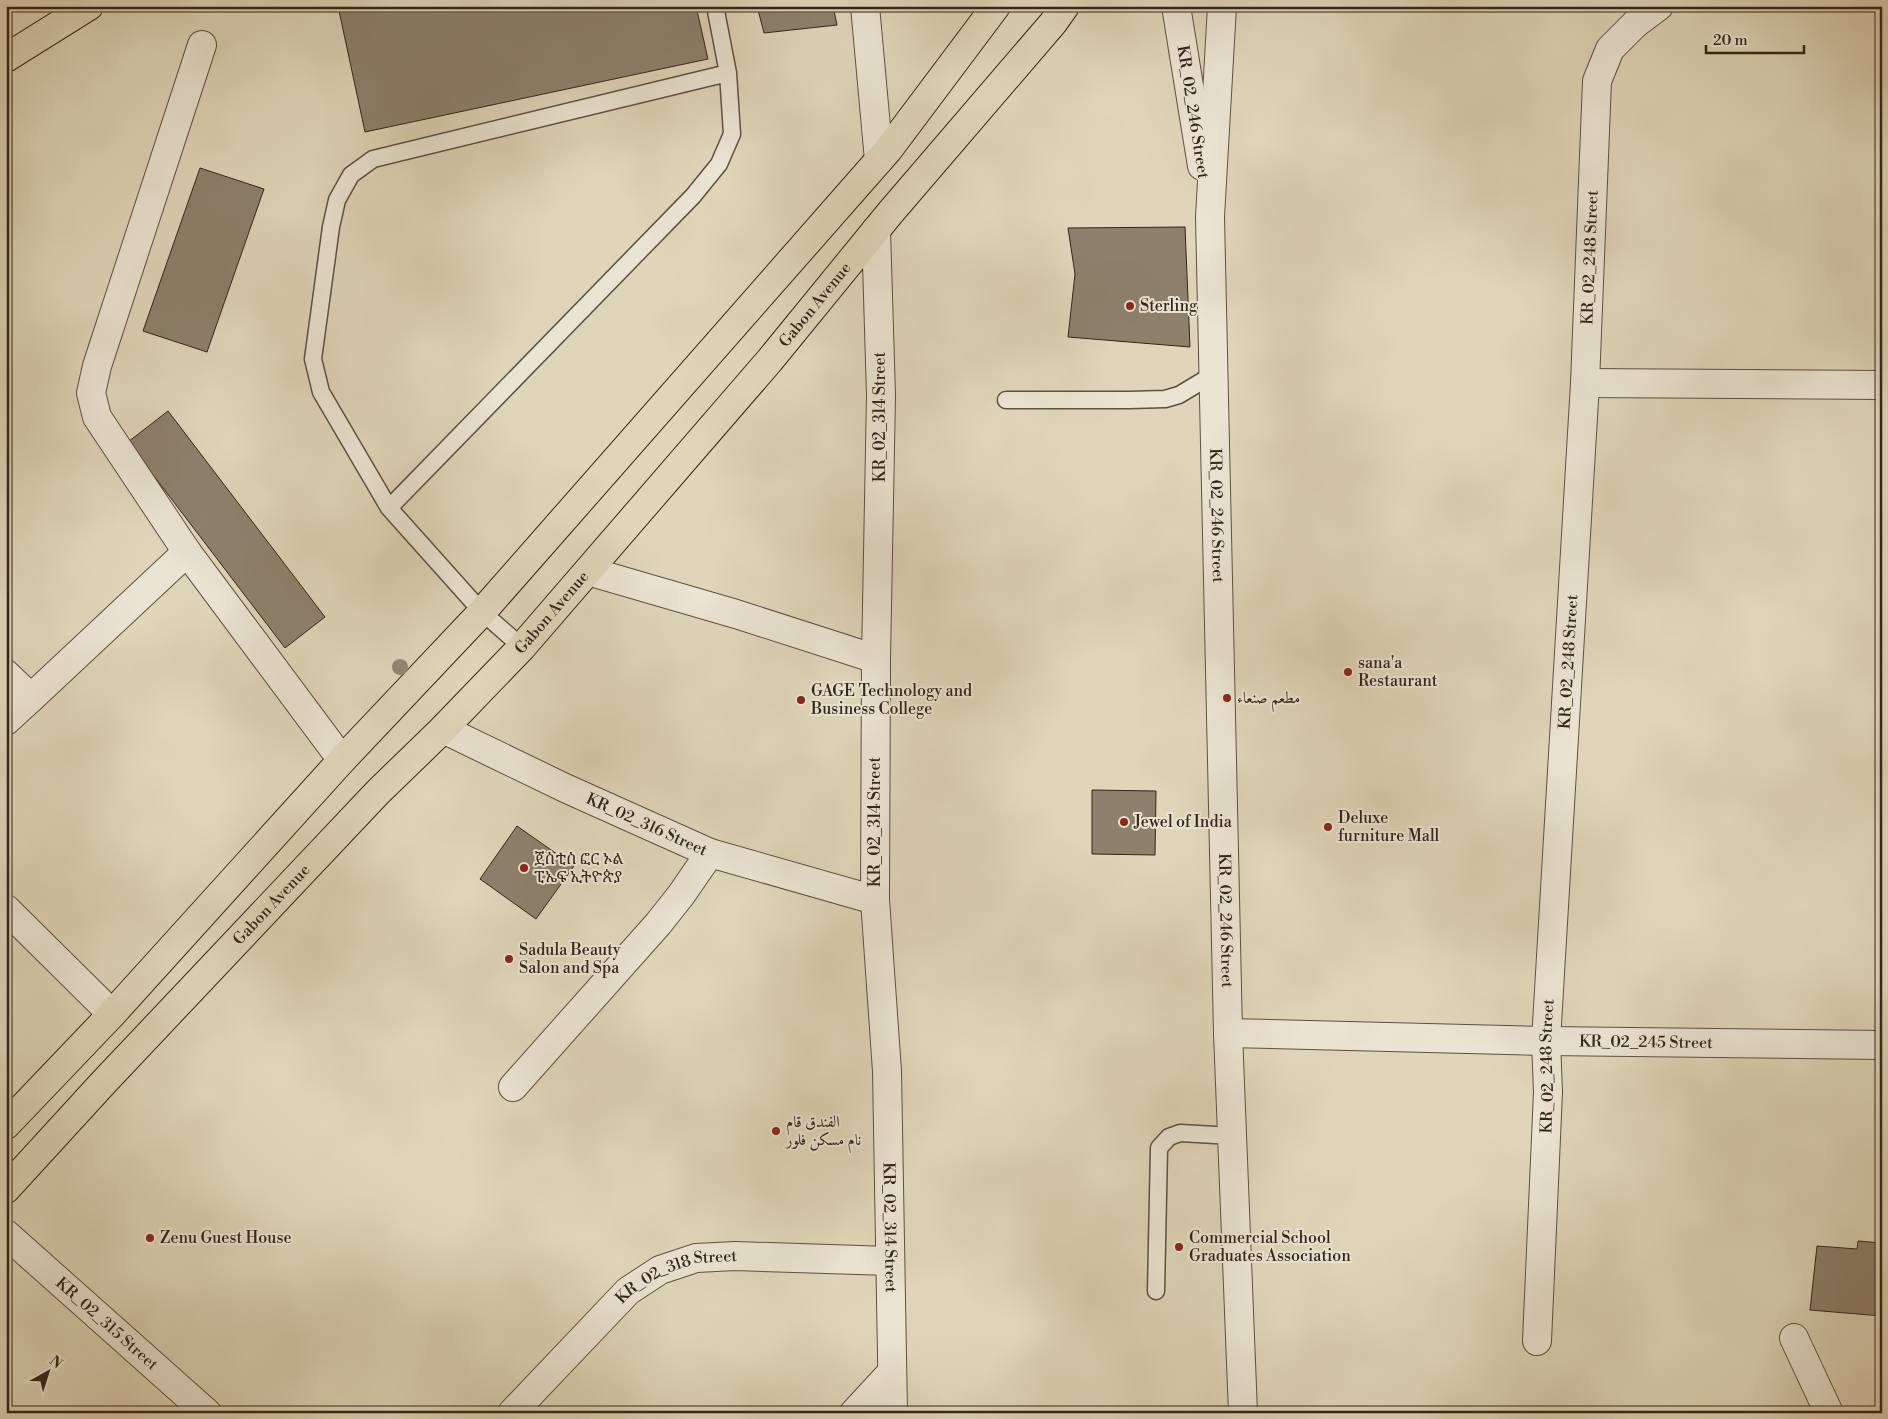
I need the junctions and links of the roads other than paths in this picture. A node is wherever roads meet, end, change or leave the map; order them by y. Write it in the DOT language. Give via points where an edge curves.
graph roads {
  1 [pos="89,6"];
  2 [pos="715,6"];
  3 [pos="865,6"];
  4 [pos="996,6"];
  5 [pos="1065,6"];
  6 [pos="1176,6"];
  7 [pos="1222,6"];
  8 [pos="1658,6"];
  9 [pos="202,45"];
  10 [pos="6,58"];
  11 [pos="728,73"];
  12 [pos="879,160"];
  13 [pos="1210,217"];
  14 [pos="876,230"];
  15 [pos="1214,374"];
  16 [pos="1585,383"];
  17 [pos="1882,385"];
  18 [pos="1006,400"];
  19 [pos="389,508"];
  20 [pos="188,552"];
  21 [pos="588,571"];
  22 [pos="482,612"];
  23 [pos="522,647"];
  24 [pos="876,659"];
  25 [pos="6,674"];
  26 [pos="31,698"];
  27 [pos="6,721"];
  28 [pos="443,729"];
  29 [pos="342,760"];
  30 [pos="710,852"];
  31 [pos="875,900"];
  32 [pos="6,909"];
  33 [pos="112,1014"];
  34 [pos="1228,1033"];
  35 [pos="1546,1041"];
  36 [pos="1882,1045"];
  37 [pos="513,1087"];
  38 [pos="11,1112"];
  39 [pos="1233,1136"];
  40 [pos="6,1189"];
  41 [pos="6,1234"];
  42 [pos="890,1262"];
  43 [pos="1156,1291"];
  44 [pos="1794,1338"];
  45 [pos="1537,1341"];
  46 [pos="891,1373"];
  47 [pos="207,1413"];
  48 [pos="512,1413"];
  49 [pos="854,1413"];
  50 [pos="893,1413"];
  51 [pos="1243,1413"];
  52 [pos="1829,1413"];
  1 -- 10 [label="main road"];
  2 -- 11 [label="lane"];
  3 -- 12 [label="street"];
  4 -- 12 [label="main road"];
  5 -- 14 [label="main road, Gabon Avenue"];
  6 -- 13 [label="street, KR_02_246 Street"];
  7 -- 13 [label="street, KR_02_246 Street"];
  8 -- 16 [label="street, KR_02_248 Street" via="1610,48 1598,81"];
  9 -- 20 [label="street" via="91,393 96,417"];
  11 -- 19 [label="lane" via="732,134 719,164 692,196"];
  11 -- 19 [label="lane" via="372,159 351,175 337,200 333,218 313,359 321,392"];
  12 -- 22 [label="main road"];
  13 -- 15 [label="street, KR_02_246 Street"];
  14 -- 21 [label="main road, Gabon Avenue" via="770,360"];
  14 -- 24 [label="street, KR_02_314 Street" via="882,395"];
  15 -- 18 [label="lane" via="1179,395 1164,398"];
  15 -- 34 [label="street, KR_02_246 Street"];
  16 -- 17 [label="street"];
  16 -- 35 [label="street, KR_02_248 Street"];
  19 -- 22 [label="lane"];
  20 -- 26 [label="street"];
  20 -- 29 [label="street"];
  21 -- 23 [label="main road, Gabon Avenue"];
  21 -- 24 [label="street"];
  22 -- 23 [label="lane"];
  22 -- 29 [label="main road"];
  23 -- 28 [label="main road, Gabon Avenue"];
  24 -- 31 [label="street, KR_02_314 Street"];
  25 -- 26 [label="street"];
  26 -- 27 [label="street"];
  28 -- 30 [label="street, KR_02_316 Street" via="564,788"];
  28 -- 40 [label="main road, Gabon Avenue" via="378,792"];
  29 -- 33 [label="main road"];
  30 -- 31 [label="street"];
  30 -- 37 [label="street, KR_02_316 Street" via="658,924"];
  31 -- 42 [label="street, KR_02_314 Street" via="887,1071"];
  32 -- 33 [label="street"];
  33 -- 38 [label="main road"];
  34 -- 35 [label="street, KR_02_245 Street"];
  34 -- 39 [label="street, KR_02_246 Street"];
  35 -- 36 [label="street, KR_02_245 Street"];
  35 -- 45 [label="street, KR_02_248 Street" via="1548,1092"];
  39 -- 43 [label="lane" via="1180,1133 1169,1137 1159,1148"];
  39 -- 51 [label="street, KR_02_246 Street"];
  41 -- 47 [label="street, KR_02_315 Street"];
  42 -- 46 [label="street, KR_02_314 Street"];
  42 -- 48 [label="street, KR_02_318 Street" via="735,1256 696,1258 660,1270 628,1290"];
  44 -- 52 [label="street"];
  46 -- 49 [label="street"];
  46 -- 50 [label="street, KR_02_314 Street"];
}
